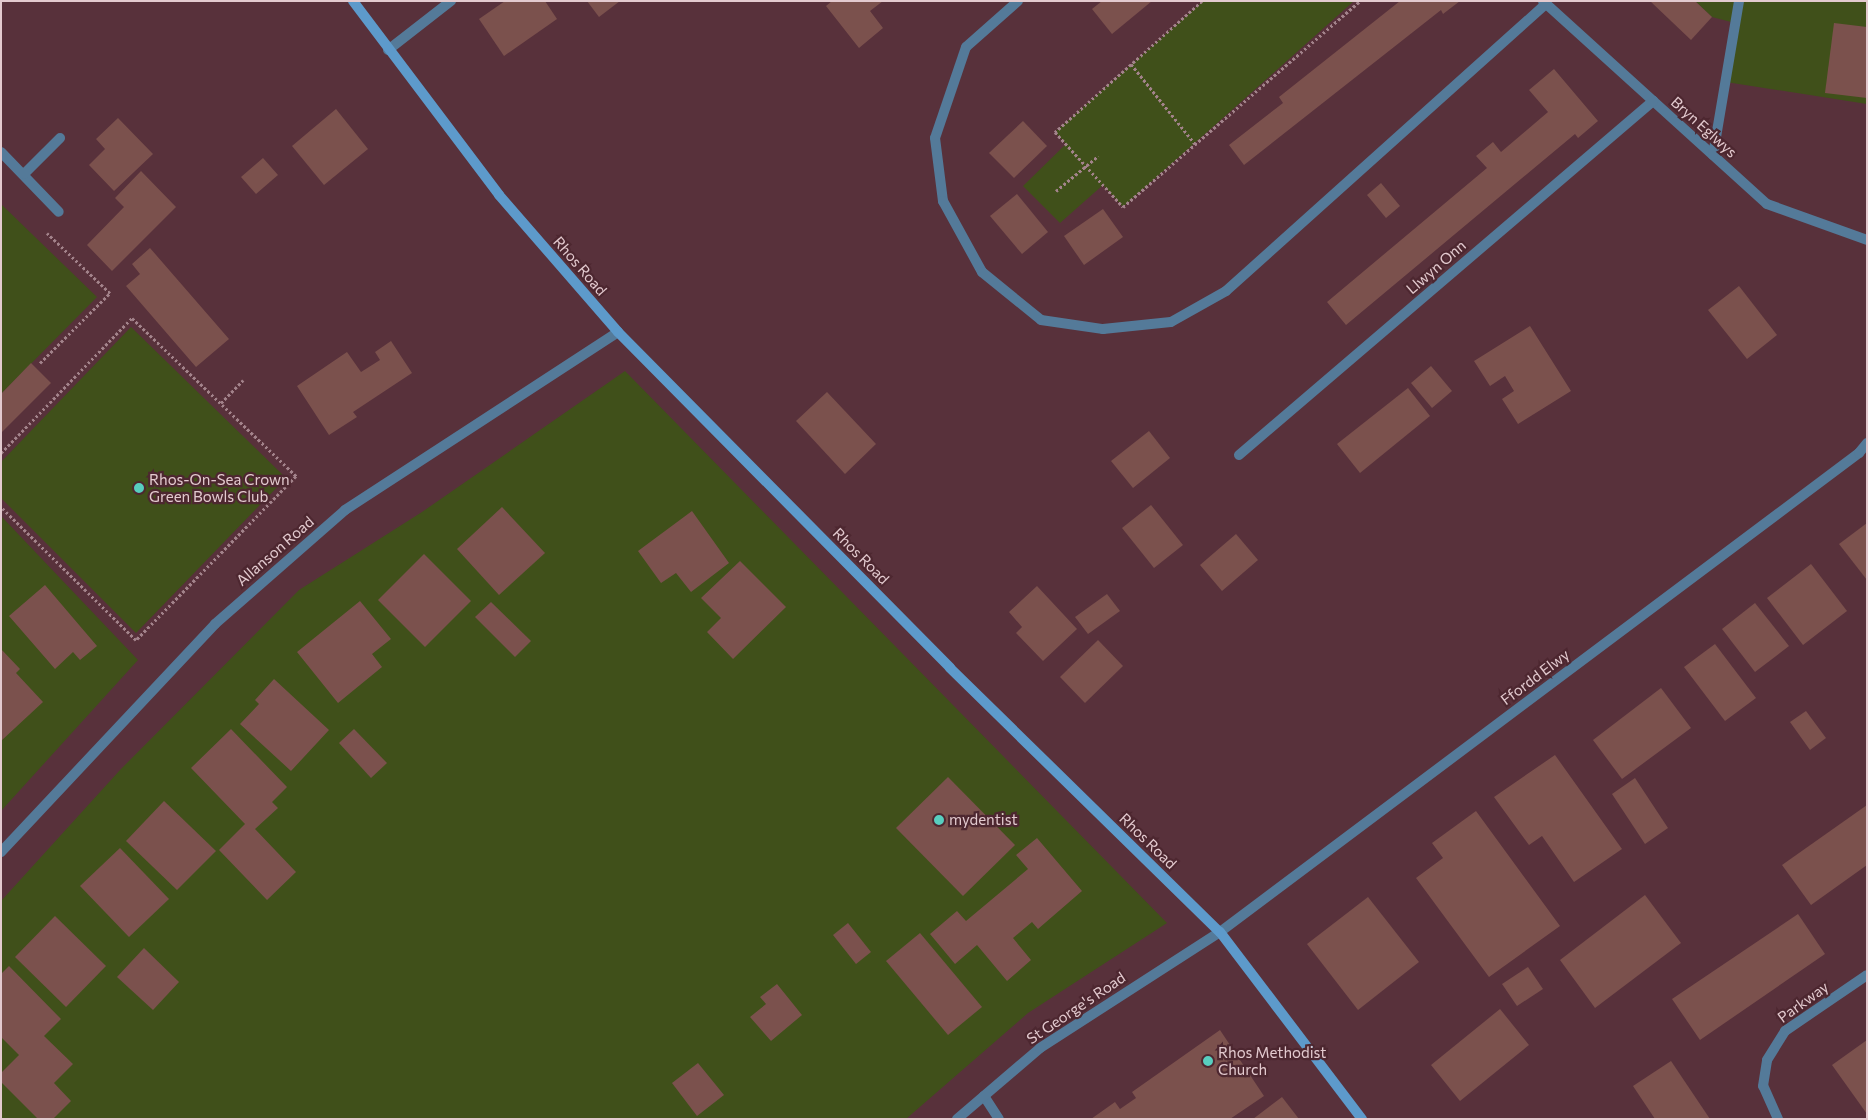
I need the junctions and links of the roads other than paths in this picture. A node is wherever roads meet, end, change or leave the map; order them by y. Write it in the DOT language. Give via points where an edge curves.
graph roads {
  1 [pos="353,1"];
  2 [pos="451,1"];
  3 [pos="1018,1"];
  4 [pos="1739,1"];
  5 [pos="1544,3"];
  6 [pos="388,50"];
  7 [pos="1653,101"];
  8 [pos="60,138"];
  9 [pos="1,152"];
  10 [pos="1713,155"];
  11 [pos="24,174"];
  12 [pos="59,212"];
  13 [pos="1867,240"];
  14 [pos="618,332"];
  15 [pos="1867,443"];
  16 [pos="1239,455"];
  17 [pos="1,852"];
  18 [pos="1220,932"];
  19 [pos="1867,975"];
  20 [pos="984,1096"];
  21 [pos="957,1119"];
  22 [pos="999,1119"];
  23 [pos="1362,1119"];
  24 [pos="1778,1119"];
  1 -- 6 [label="main road, Rhos Road"];
  2 -- 6 [label="street"];
  3 -- 5 [label="street" via="966,47 935,138 943,201 982,272 1041,320 1103,329 1171,322 1226,291"];
  4 -- 10 [label="street"];
  5 -- 7 [label="street, Bryn Eglwys"];
  6 -- 14 [label="main road, Rhos Road" via="500,195"];
  7 -- 10 [label="street, Bryn Eglwys"];
  7 -- 16 [label="street, Llwyn Onn"];
  8 -- 11 [label="street"];
  9 -- 11 [label="street"];
  10 -- 13 [label="street, Bryn Eglwys" via="1768,204"];
  11 -- 12 [label="street"];
  14 -- 17 [label="street, Allanson Road" via="345,510 215,624"];
  14 -- 18 [label="main road, Rhos Road" via="950,668"];
  15 -- 18 [label="street, Ffordd Elwy" via="1859,453"];
  18 -- 20 [label="street, St George's Road" via="1040,1048"];
  18 -- 23 [label="main road, Rhos Road"];
  19 -- 24 [label="street, Parkway" via="1785,1031 1767,1060 1763,1086"];
  20 -- 21 [label="street, St George's Road"];
  20 -- 22 [label="street"];
}
